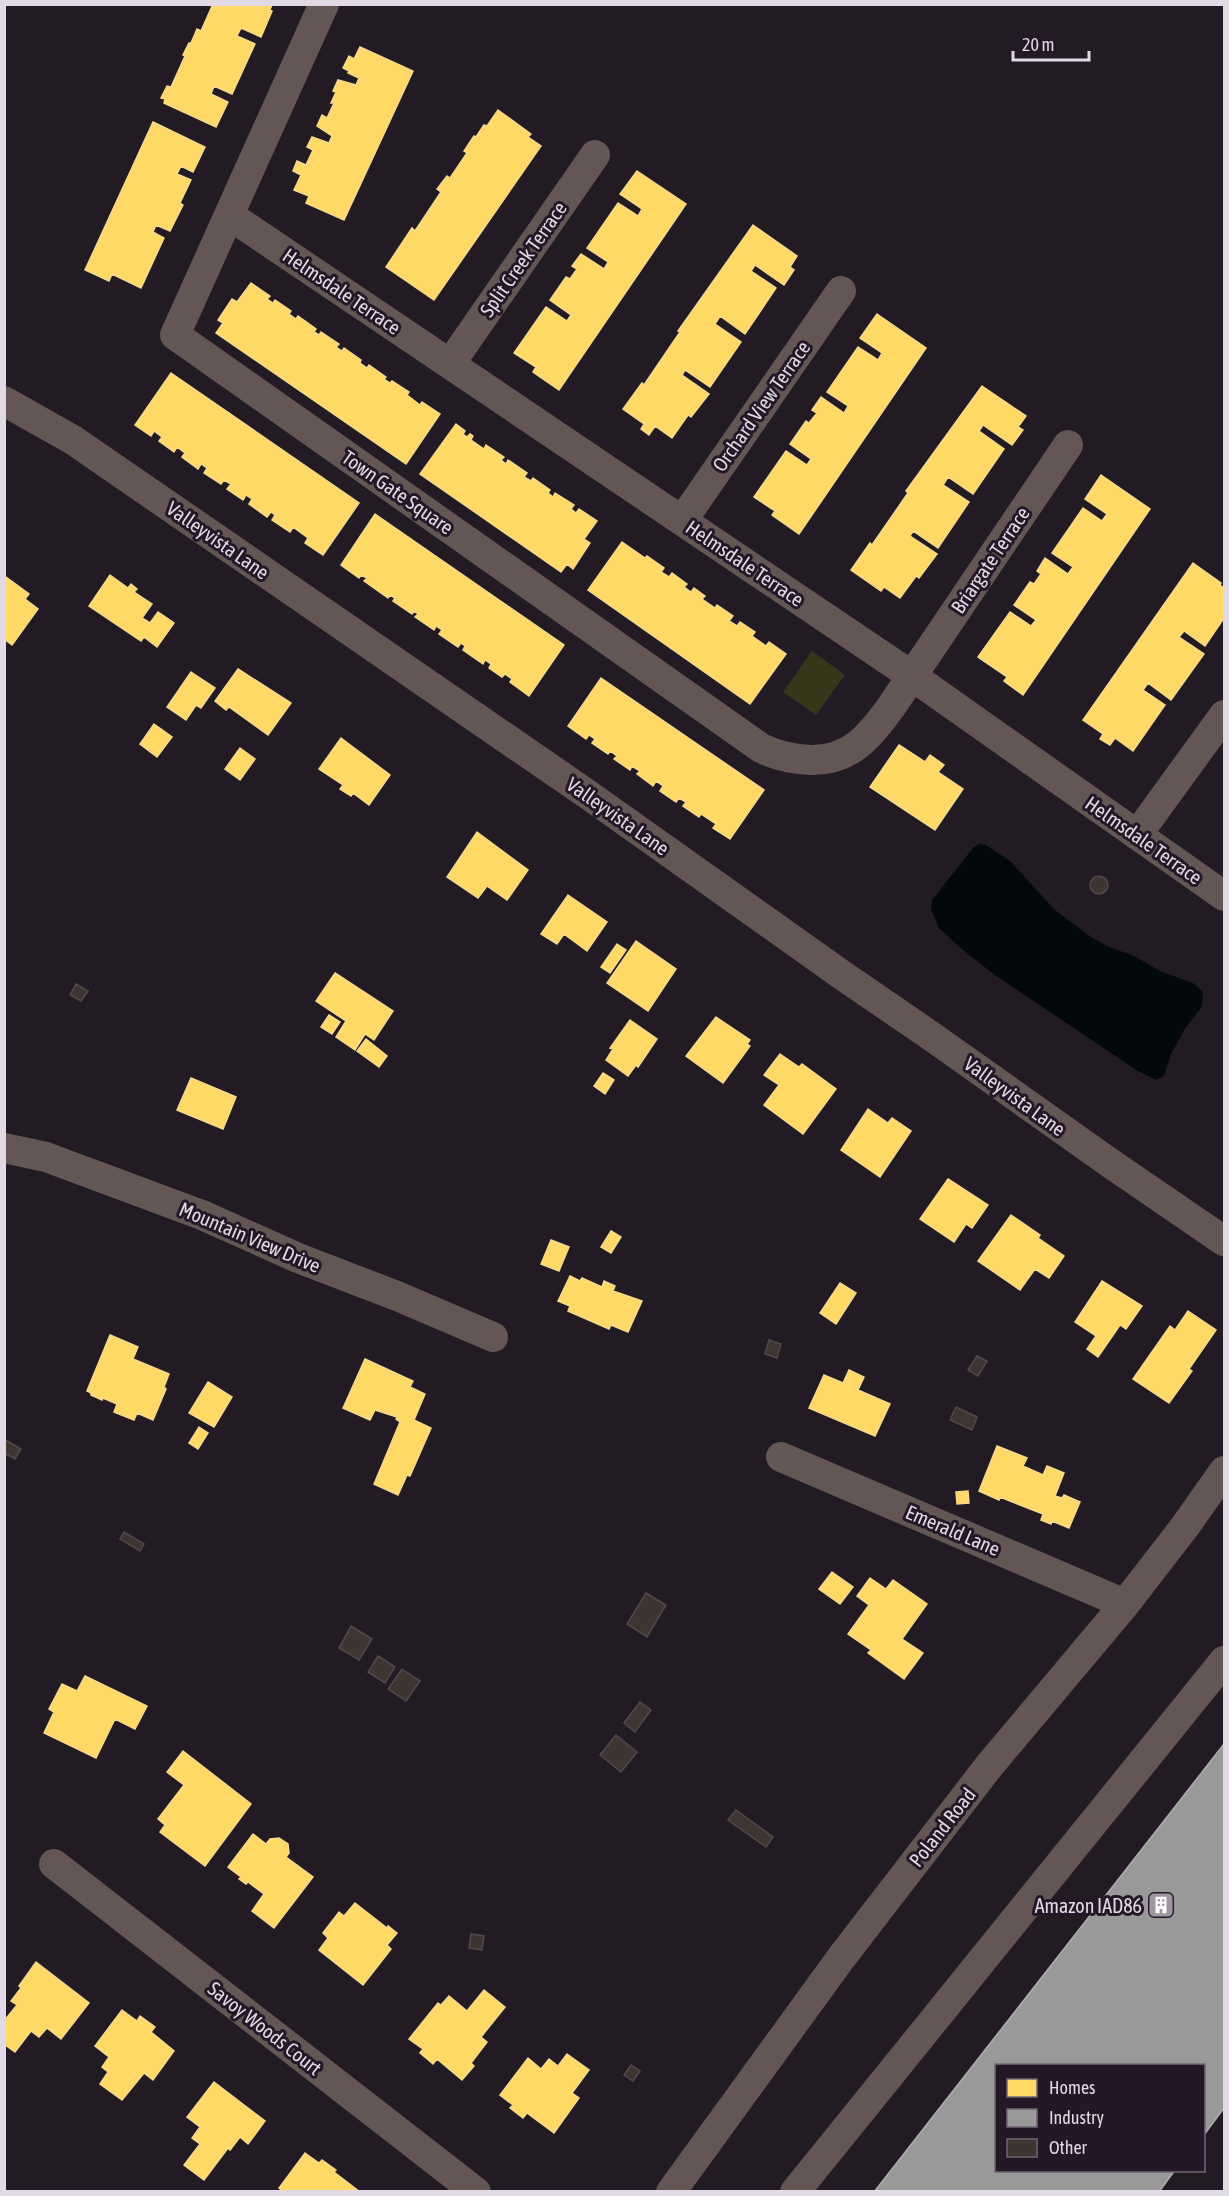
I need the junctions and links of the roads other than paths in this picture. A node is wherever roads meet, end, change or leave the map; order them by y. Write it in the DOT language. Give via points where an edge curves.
graph roads {
  1 [pos="324,4"];
  2 [pos="595,155"];
  3 [pos="229,214"];
  4 [pos="840,291"];
  5 [pos="450,363"];
  6 [pos="4,401"];
  7 [pos="1068,445"];
  8 [pos="682,521"];
  9 [pos="912,676"];
  10 [pos="1224,715"];
  11 [pos="1137,835"];
  12 [pos="1224,896"];
  13 [pos="4,1148"];
  14 [pos="1224,1241"];
  15 [pos="493,1337"];
  16 [pos="781,1457"];
  17 [pos="1224,1471"];
  18 [pos="1125,1604"];
  19 [pos="1224,1661"];
  20 [pos="54,1864"];
  21 [pos="476,2192"];
  22 [pos="671,2192"];
  23 [pos="795,2192"];
  1 -- 3 [label="street, Town Gate Square"];
  2 -- 5 [label="street, Split Creek Terrace"];
  3 -- 5 [label="street, Helmsdale Terrace"];
  3 -- 9 [label="street, Town Gate Square" via="175,335 760,748 779,757 839,757 869,736"];
  4 -- 8 [label="street, Orchard View Terrace"];
  5 -- 8 [label="street, Helmsdale Terrace"];
  6 -- 14 [label="street, Valleyvista Lane" via="59,430"];
  7 -- 9 [label="street, Briargate Terrace"];
  8 -- 9 [label="street, Helmsdale Terrace"];
  9 -- 11 [label="street, Helmsdale Terrace"];
  10 -- 11 [label="street"];
  11 -- 12 [label="street, Helmsdale Terrace"];
  13 -- 15 [label="street, Mountain View Drive" via="46,1157 202,1215"];
  16 -- 18 [label="street, Emerald Lane"];
  17 -- 18 [label="street, Poland Road"];
  18 -- 22 [label="street, Poland Road" via="989,1766 841,1958"];
  19 -- 23 [label="street"];
  20 -- 21 [label="street, Savoy Woods Court"];
}
